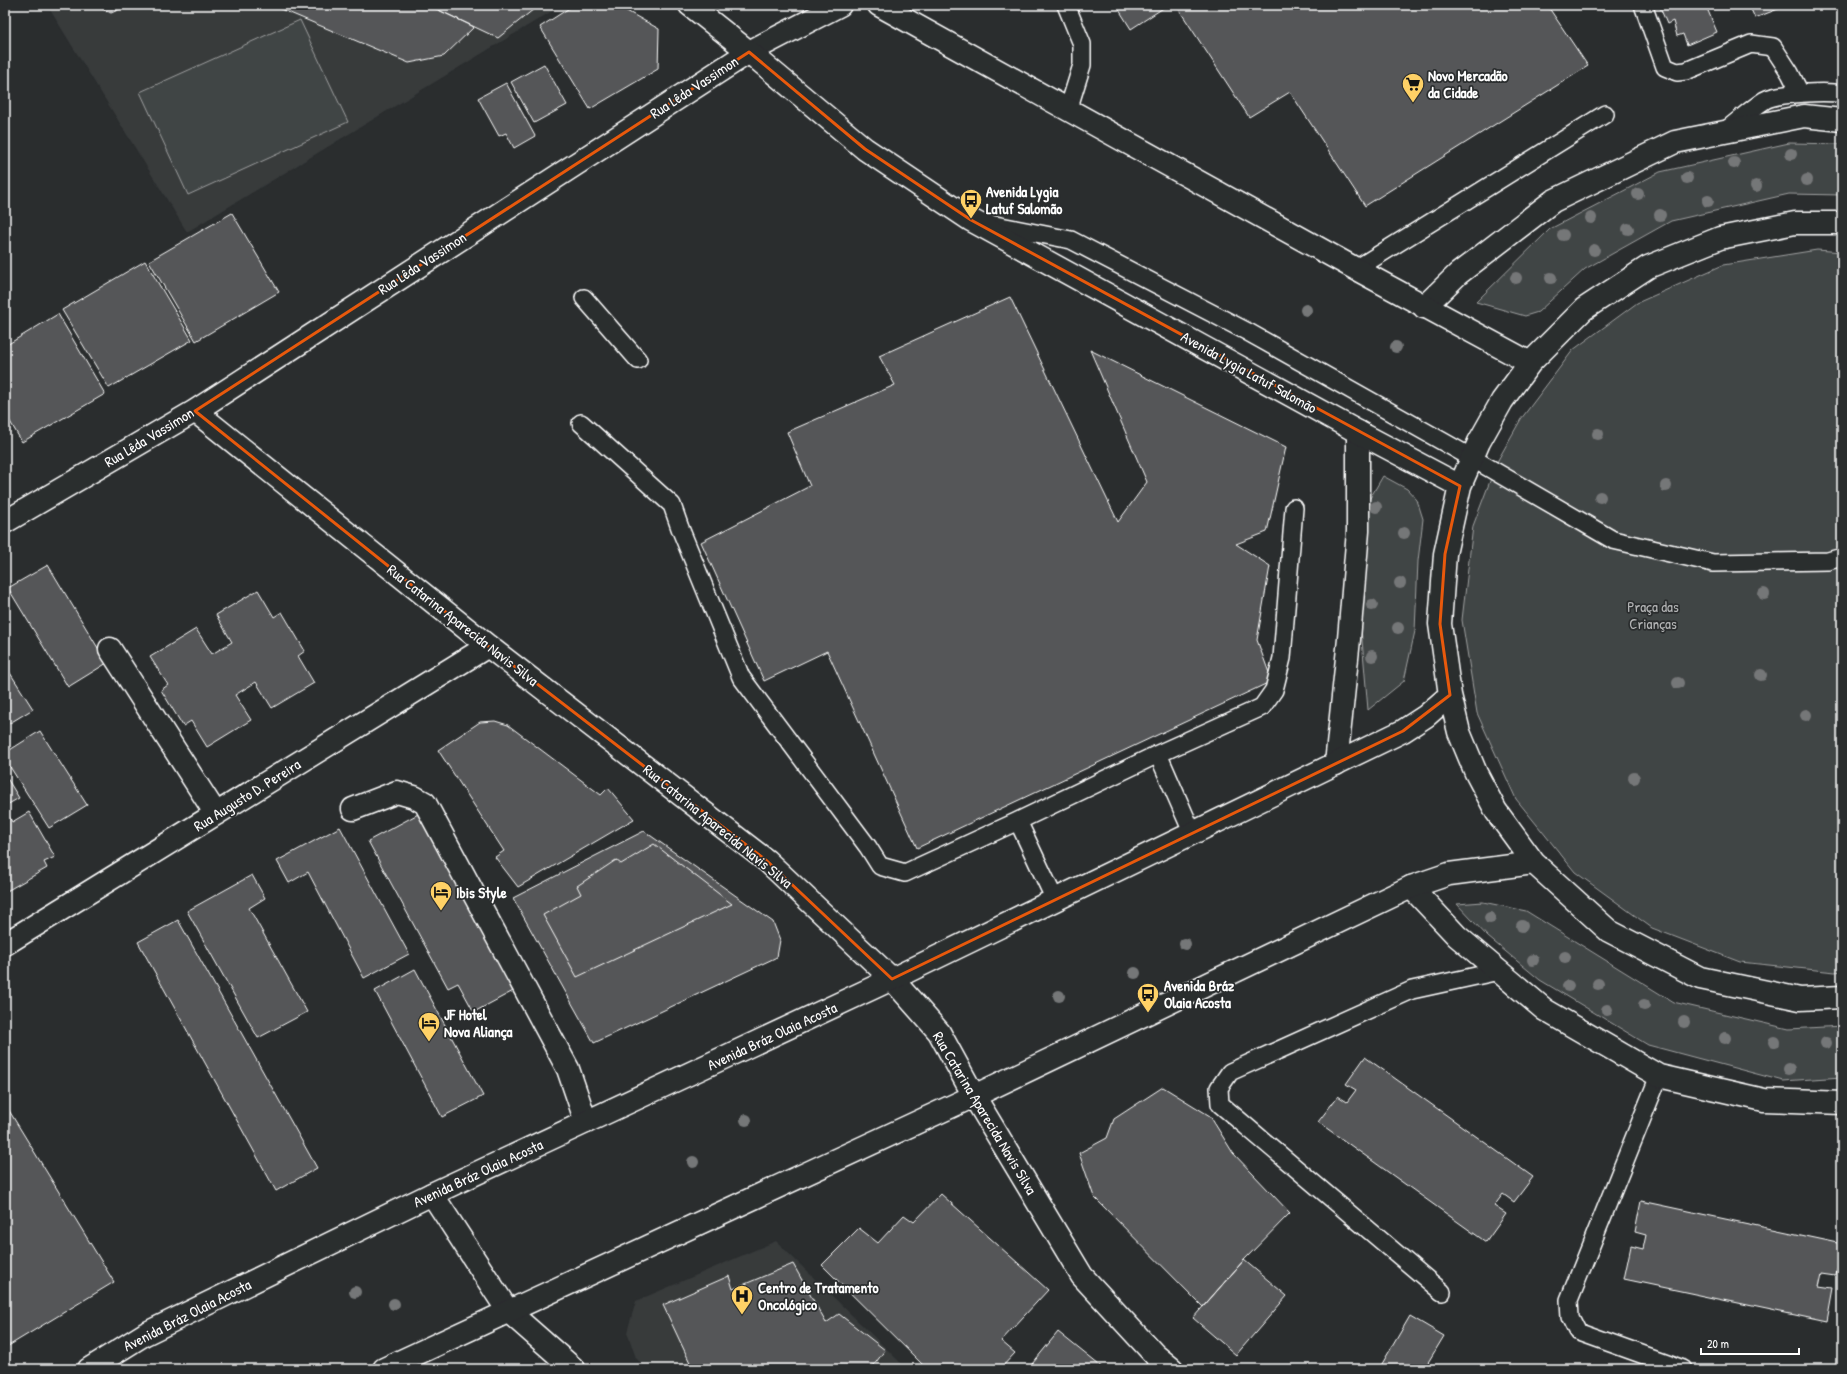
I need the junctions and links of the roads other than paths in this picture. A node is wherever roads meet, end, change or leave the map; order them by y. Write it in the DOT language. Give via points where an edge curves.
graph roads {
  1 [pos="690,5"];
  2 [pos="840,5"];
  3 [pos="879,5"];
  4 [pos="1066,5"];
  5 [pos="1643,5"];
  6 [pos="749,52"];
  7 [pos="1800,93"];
  8 [pos="1842,94"];
  9 [pos="1068,110"];
  10 [pos="1605,114"];
  11 [pos="1842,120"];
  12 [pos="1724,132"];
  13 [pos="971,220"];
  14 [pos="1842,223"];
  15 [pos="1356,269"];
  16 [pos="584,298"];
  17 [pos="1424,307"];
  18 [pos="638,360"];
  19 [pos="1530,363"];
  20 [pos="195,411"];
  21 [pos="581,423"];
  22 [pos="1358,432"];
  23 [pos="1472,458"];
  24 [pos="1460,486"];
  25 [pos="1294,508"];
  26 [pos="5,522"];
  27 [pos="1842,557"];
  28 [pos="488,646"];
  29 [pos="110,648"];
  30 [pos="1450,695"];
  31 [pos="1158,754"];
  32 [pos="1336,764"];
  33 [pos="353,809"];
  34 [pos="216,814"];
  35 [pos="1018,821"];
  36 [pos="1192,832"];
  37 [pos="1534,863"];
  38 [pos="1411,888"];
  39 [pos="1055,900"];
  40 [pos="5,944"];
  41 [pos="1498,971"];
  42 [pos="892,979"];
  43 [pos="1842,997"];
  44 [pos="1660,1076"];
  45 [pos="974,1096"];
  46 [pos="1842,1103"];
  47 [pos="586,1122"];
  48 [pos="432,1194"];
  49 [pos="1442,1292"];
  50 [pos="508,1311"];
  51 [pos="89,1369"];
  52 [pos="384,1369"];
  53 [pos="574,1369"];
  54 [pos="1172,1369"];
  55 [pos="1683,1369"];
  1 -- 6 [label="main road, Avenida Lygia Latuf Salomão"];
  2 -- 6 [label="main road, Rua Lêda Vassimon"];
  3 -- 9 [label="main road"];
  4 -- 9 [label="lane" via="1082,44 1082,65"];
  5 -- 7 [label="lane" via="1665,67 1677,72 1686,71 1751,44 1772,47"];
  6 -- 13 [label="main road, Avenida Lygia Latuf Salomão" via="865,149"];
  6 -- 20 [label="main road, Rua Lêda Vassimon"];
  7 -- 8 [label="lane"];
  7 -- 12 [label="lane" via="1766,99"];
  9 -- 15 [label="main road"];
  10 -- 15 [label="lane"];
  11 -- 12 [label="main road" via="1804,116"];
  12 -- 17 [label="main road" via="1675,142 1552,201 1458,274"];
  13 -- 22 [label="main road, Avenida Lygia Latuf Salomão"];
  13 -- 23 [label="lane" via="1071,240 1248,332"];
  14 -- 19 [label="main road" via="1795,223 1720,238 1648,267 1584,309"];
  15 -- 17 [label="main road"];
  16 -- 18 [label="lane"];
  17 -- 19 [label="main road"];
  19 -- 23 [label="main road" via="1502,401"];
  20 -- 26 [label="main road, Rua Lêda Vassimon"];
  20 -- 28 [label="main road, Rua Catarina Aparecida Navis Silva"];
  21 -- 35 [label="lane" via="672,505 741,677 880,866 905,873"];
  22 -- 24 [label="main road, Avenida Lygia Latuf Salomão"];
  22 -- 32 [label="main road" via="1358,531"];
  23 -- 24 [label="main road"];
  23 -- 27 [label="lane" via="1613,540 1713,563 1828,561"];
  24 -- 30 [label="main road" via="1445,554 1440,624"];
  25 -- 31 [label="lane" via="1282,658 1274,690 1262,707"];
  28 -- 34 [label="main road, Rua Augusto D. Pereira"];
  28 -- 42 [label="main road, Rua Catarina Aparecida Navis Silva" via="767,861"];
  29 -- 34 [label="main road"];
  30 -- 32 [label="main road, Avenida Bráz Olaia Acosta" via="1426,716 1403,731"];
  30 -- 37 [label="main road" via="1459,732 1476,773 1496,811"];
  31 -- 35 [label="lane"];
  31 -- 36 [label="lane"];
  32 -- 36 [label="main road, Avenida Bráz Olaia Acosta"];
  33 -- 47 [label="main road" via="398,792 425,803 568,1069"];
  34 -- 40 [label="main road, Rua Augusto D. Pereira"];
  35 -- 39 [label="lane"];
  36 -- 39 [label="main road, Avenida Bráz Olaia Acosta"];
  37 -- 38 [label="main road" via="1449,874"];
  37 -- 43 [label="main road" via="1609,931 1700,978 1800,999"];
  38 -- 41 [label="main road" via="1457,936"];
  38 -- 45 [label="main road"];
  39 -- 42 [label="main road, Avenida Bráz Olaia Acosta"];
  41 -- 44 [label="main road" via="1545,1010"];
  41 -- 49 [label="lane" via="1412,990 1230,1072 1220,1088 1220,1104"];
  42 -- 45 [label="main road, Rua Catarina Aparecida Navis Silva" via="939,1032"];
  42 -- 47 [label="main road, Avenida Bráz Olaia Acosta"];
  44 -- 46 [label="main road" via="1764,1100"];
  44 -- 55 [label="lane" via="1569,1300 1570,1317 1577,1331"];
  45 -- 50 [label="main road"];
  45 -- 54 [label="main road, Rua Catarina Aparecida Navis Silva" via="1082,1276 1155,1355"];
  47 -- 48 [label="main road, Avenida Bráz Olaia Acosta"];
  48 -- 50 [label="main road"];
  48 -- 51 [label="main road, Avenida Bráz Olaia Acosta" via="145,1334"];
  50 -- 52 [label="main road"];
  50 -- 53 [label="main road"];
}
